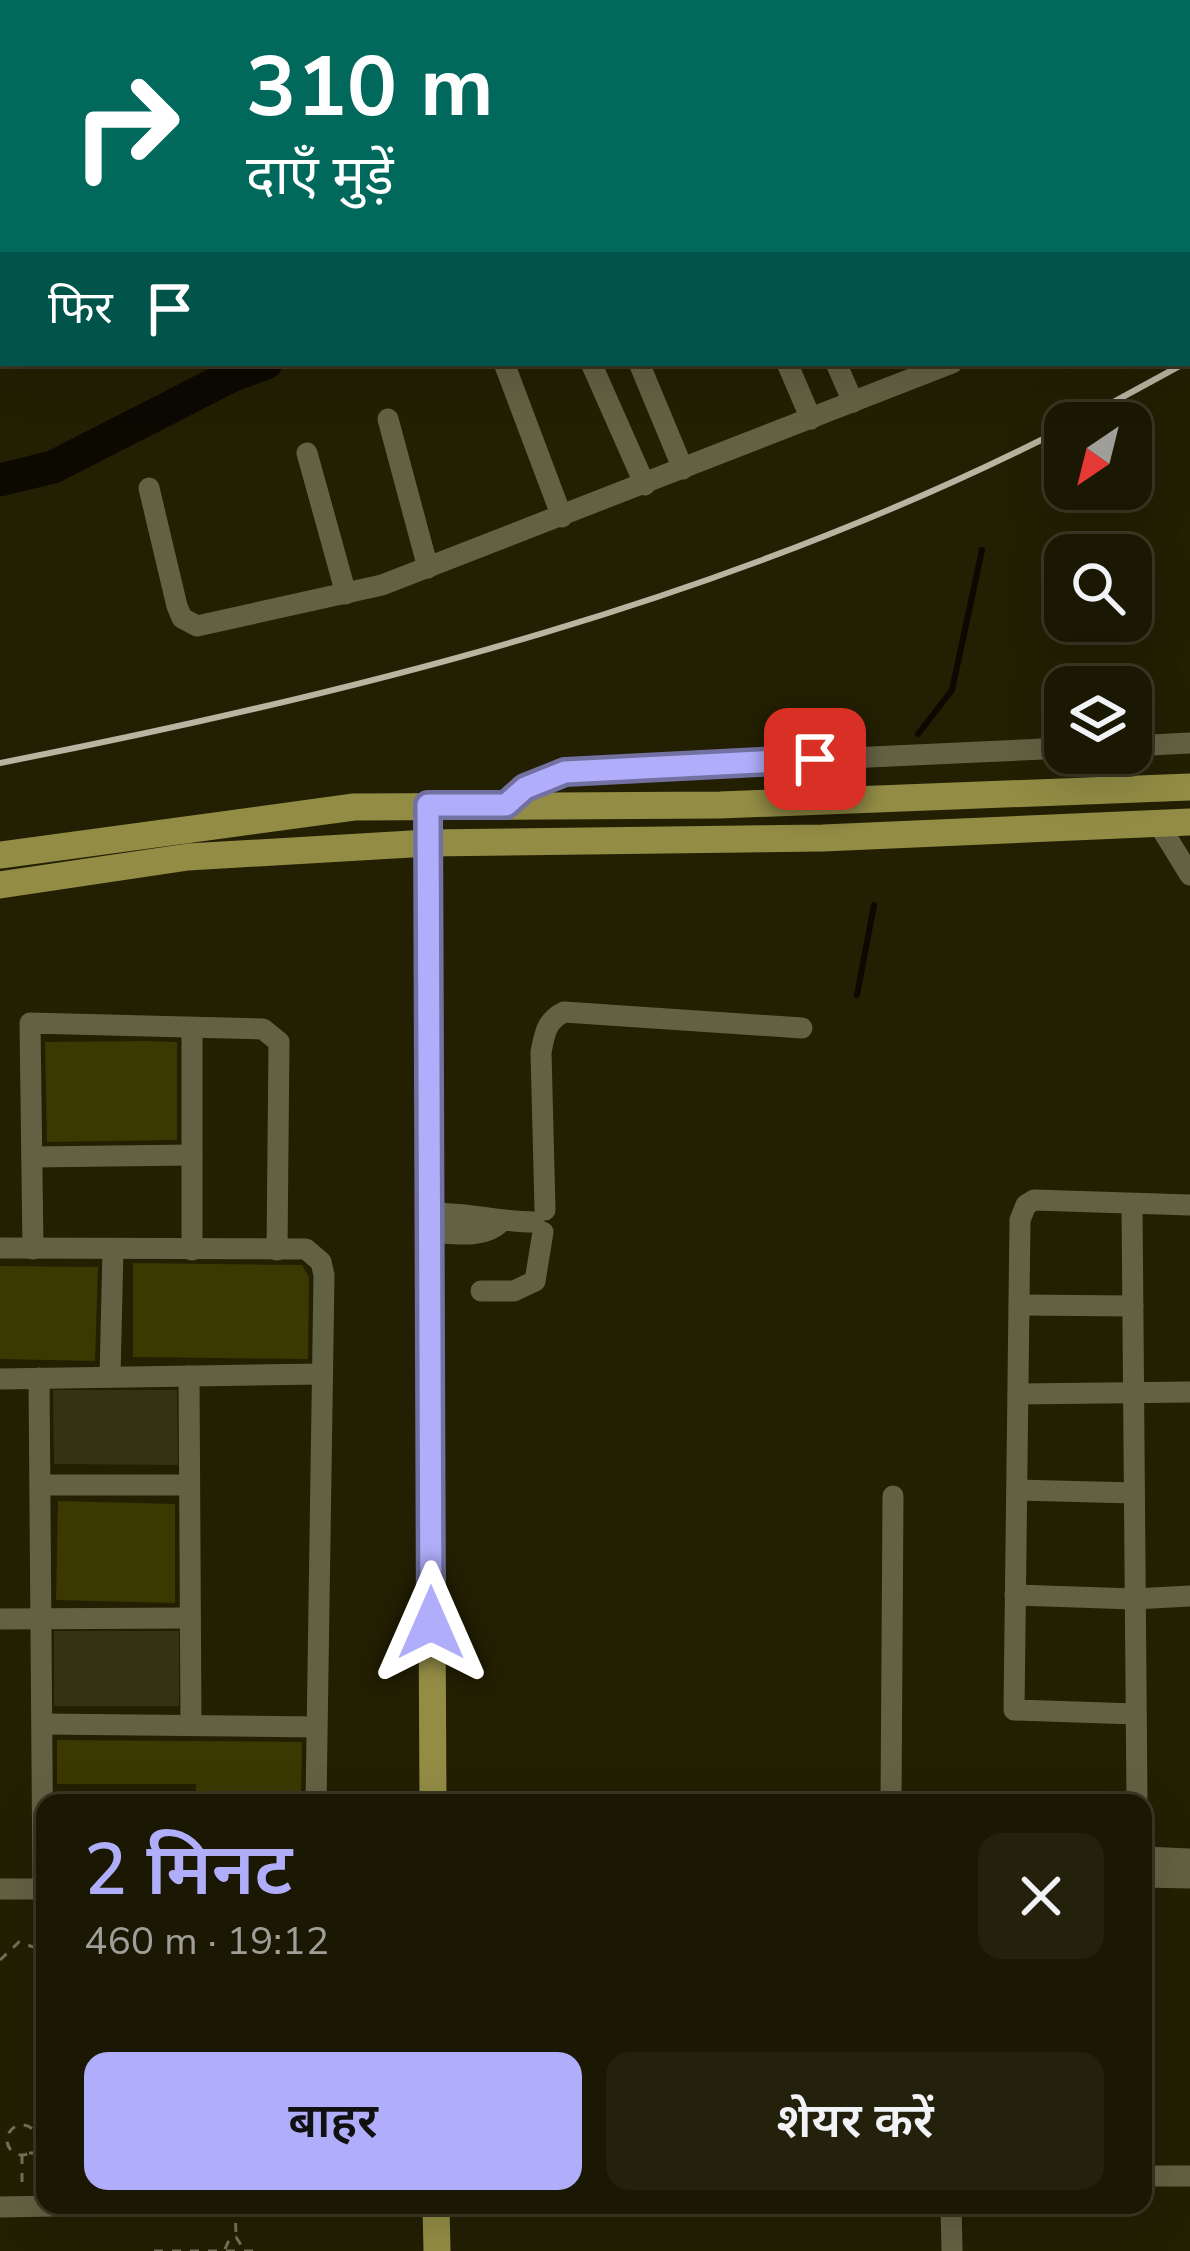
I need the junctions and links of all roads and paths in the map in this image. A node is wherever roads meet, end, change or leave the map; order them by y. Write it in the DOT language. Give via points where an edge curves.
graph roads {
  1 [pos="505,366"];
  2 [pos="592,366"];
  3 [pos="640,366"];
  4 [pos="788,366"];
  5 [pos="837,366"];
  6 [pos="936,366"];
  7 [pos="894,374"];
  8 [pos="853,402"];
  9 [pos="388,419"];
  10 [pos="811,419"];
  11 [pos="307,453"];
  12 [pos="683,469"];
  13 [pos="645,484"];
  14 [pos="149,488"];
  15 [pos="562,517"];
  16 [pos="428,568"];
  17 [pos="346,594"];
  18 [pos="1190,743"];
  19 [pos="1152,745"];
  20 [pos="1044,749"];
  21 [pos="1190,787"];
  22 [pos="428,805"];
  23 [pos="506,805"];
  24 [pos="1190,822"];
  25 [pos="1158,823"];
  26 [pos="428,843"];
  27 [pos="0,855"];
  28 [pos="1190,875"];
  29 [pos="0,885"];
  30 [pos="192,1028"];
  31 [pos="802,1028"];
  32 [pos="192,1155"];
  33 [pos="32,1157"];
  34 [pos="1132,1204"];
  35 [pos="1190,1205"];
  36 [pos="541,1221"];
  37 [pos="428,1222"];
  38 [pos="0,1248"];
  39 [pos="33,1249"];
  40 [pos="113,1249"];
  41 [pos="192,1250"];
  42 [pos="277,1250"];
  43 [pos="481,1291"];
  44 [pos="1019,1305"];
  45 [pos="1132,1306"];
  46 [pos="320,1374"];
  47 [pos="189,1376"];
  48 [pos="110,1377"];
  49 [pos="38,1378"];
  50 [pos="0,1379"];
  51 [pos="1133,1392"];
  52 [pos="1190,1392"];
  53 [pos="1018,1394"];
  54 [pos="189,1485"];
  55 [pos="40,1486"];
  56 [pos="1017,1490"];
  57 [pos="1133,1492"];
  58 [pos="892,1496"];
  59 [pos="1015,1595"];
  60 [pos="1190,1596"];
  61 [pos="1134,1599"];
  62 [pos="190,1618"];
  63 [pos="0,1619"];
  64 [pos="43,1619"];
  65 [pos="1136,1714"];
  66 [pos="44,1724"];
  67 [pos="191,1725"];
  68 [pos="316,1726"];
  69 [pos="44,1794"];
  70 [pos="316,1794"];
  71 [pos="433,1794"];
  72 [pos="891,1794"];
  73 [pos="1137,1794"];
  74 [pos="1152,1857"];
  75 [pos="1190,1859"];
  76 [pos="1152,1877"];
  77 [pos="1190,1878"];
  78 [pos="0,1889"];
  79 [pos="36,1889"];
  80 [pos="36,1948"];
  81 [pos="0,1960"];
  82 [pos="0,2131"];
  83 [pos="34,2132"];
  84 [pos="9,2133"];
  85 [pos="36,2139"];
  86 [pos="36,2143"];
  87 [pos="0,2151"];
  88 [pos="11,2151"];
  89 [pos="29,2153"];
  90 [pos="36,2153"];
  91 [pos="22,2155"];
  92 [pos="1152,2176"];
  93 [pos="1190,2176"];
  94 [pos="11,2207"];
  95 [pos="236,2214"];
  96 [pos="436,2214"];
  97 [pos="951,2214"];
  98 [pos="236,2237"];
  99 [pos="225,2250"];
  100 [pos="244,2250"];
  101 [pos="154,2251"];
  102 [pos="261,2251"];
  103 [pos="436,2251"];
  104 [pos="952,2251"];
  1 -- 15 [label="street"];
  2 -- 13 [label="street"];
  3 -- 12 [label="street"];
  4 -- 10 [label="street"];
  5 -- 8 [label="street"];
  6 -- 7 [label="street"];
  7 -- 8 [label="street"];
  8 -- 10 [label="street"];
  9 -- 16 [label="street"];
  10 -- 12 [label="street"];
  11 -- 17 [label="street"];
  12 -- 13 [label="street"];
  13 -- 15 [label="street"];
  14 -- 17 [label="street" via="188,623"];
  15 -- 16 [label="street"];
  16 -- 17 [label="street"];
  18 -- 19 [label="street"];
  20 -- 23 [label="street" via="565,772"];
  21 -- 23 [label="main road"];
  22 -- 23 [label="main road"];
  22 -- 26 [label="main road"];
  22 -- 27 [label="main road" via="354,807"];
  24 -- 25 [label="main road"];
  25 -- 26 [label="main road"];
  25 -- 28 [label="street"];
  26 -- 29 [label="main road" via="188,857"];
  26 -- 37 [label="main road"];
  30 -- 32 [label="street"];
  30 -- 33 [label="street" via="30,1023"];
  30 -- 42 [label="street" via="262,1029 279,1042"];
  31 -- 36 [label="street" via="565,1012 553,1018 542,1052"];
  32 -- 33 [label="street"];
  32 -- 41 [label="street"];
  33 -- 39 [label="street"];
  34 -- 35 [label="street"];
  34 -- 44 [label="street" via="1027,1205"];
  34 -- 45 [label="street"];
  36 -- 37 [label="street" via="467,1212"];
  36 -- 43 [label="street" via="535,1281 514,1292"];
  37 -- 71 [label="main road"];
  38 -- 39 [label="street"];
  39 -- 40 [label="street"];
  40 -- 41 [label="street"];
  40 -- 48 [label="street"];
  41 -- 42 [label="street"];
  42 -- 46 [label="street" via="306,1250 321,1262"];
  44 -- 45 [label="street"];
  44 -- 53 [label="street"];
  45 -- 51 [label="street"];
  46 -- 47 [label="street"];
  46 -- 68 [label="street"];
  47 -- 48 [label="street"];
  47 -- 54 [label="street"];
  48 -- 49 [label="street"];
  49 -- 50 [label="street"];
  49 -- 55 [label="street"];
  51 -- 52 [label="street"];
  51 -- 53 [label="street"];
  51 -- 57 [label="street"];
  53 -- 56 [label="street"];
  54 -- 55 [label="street"];
  54 -- 62 [label="street"];
  55 -- 64 [label="street"];
  56 -- 57 [label="street"];
  56 -- 59 [label="street"];
  57 -- 61 [label="street"];
  58 -- 72 [label="street"];
  59 -- 61 [label="street"];
  59 -- 65 [label="street" via="1014,1710"];
  60 -- 61 [label="street"];
  61 -- 65 [label="street"];
  62 -- 64 [label="street"];
  62 -- 67 [label="street"];
  63 -- 64 [label="street"];
  64 -- 66 [label="street"];
  65 -- 73 [label="street"];
  66 -- 67 [label="street"];
  66 -- 69 [label="street"];
  67 -- 68 [label="street"];
  68 -- 70 [label="street"];
  74 -- 75 [label="street"];
  76 -- 77 [label="street"];
  78 -- 79 [label="street"];
  80 -- 81 [label="path" via="19,1942"];
  82 -- 84 [label="path"];
  83 -- 84 [label="path" via="22,2125"];
  83 -- 85 [label="path"];
  84 -- 88 [label="path"];
  86 -- 89 [label="path"];
  87 -- 88 [label="path"];
  88 -- 91 [label="path"];
  89 -- 90 [label="path"];
  89 -- 91 [label="path"];
  91 -- 94 [label="path"];
  92 -- 93 [label="street"];
  95 -- 98 [label="path"];
  96 -- 103 [label="main road"];
  97 -- 104 [label="street"];
  98 -- 99 [label="path"];
  98 -- 100 [label="path"];
  99 -- 100 [label="path"];
  99 -- 101 [label="path"];
  100 -- 102 [label="path"];
}
